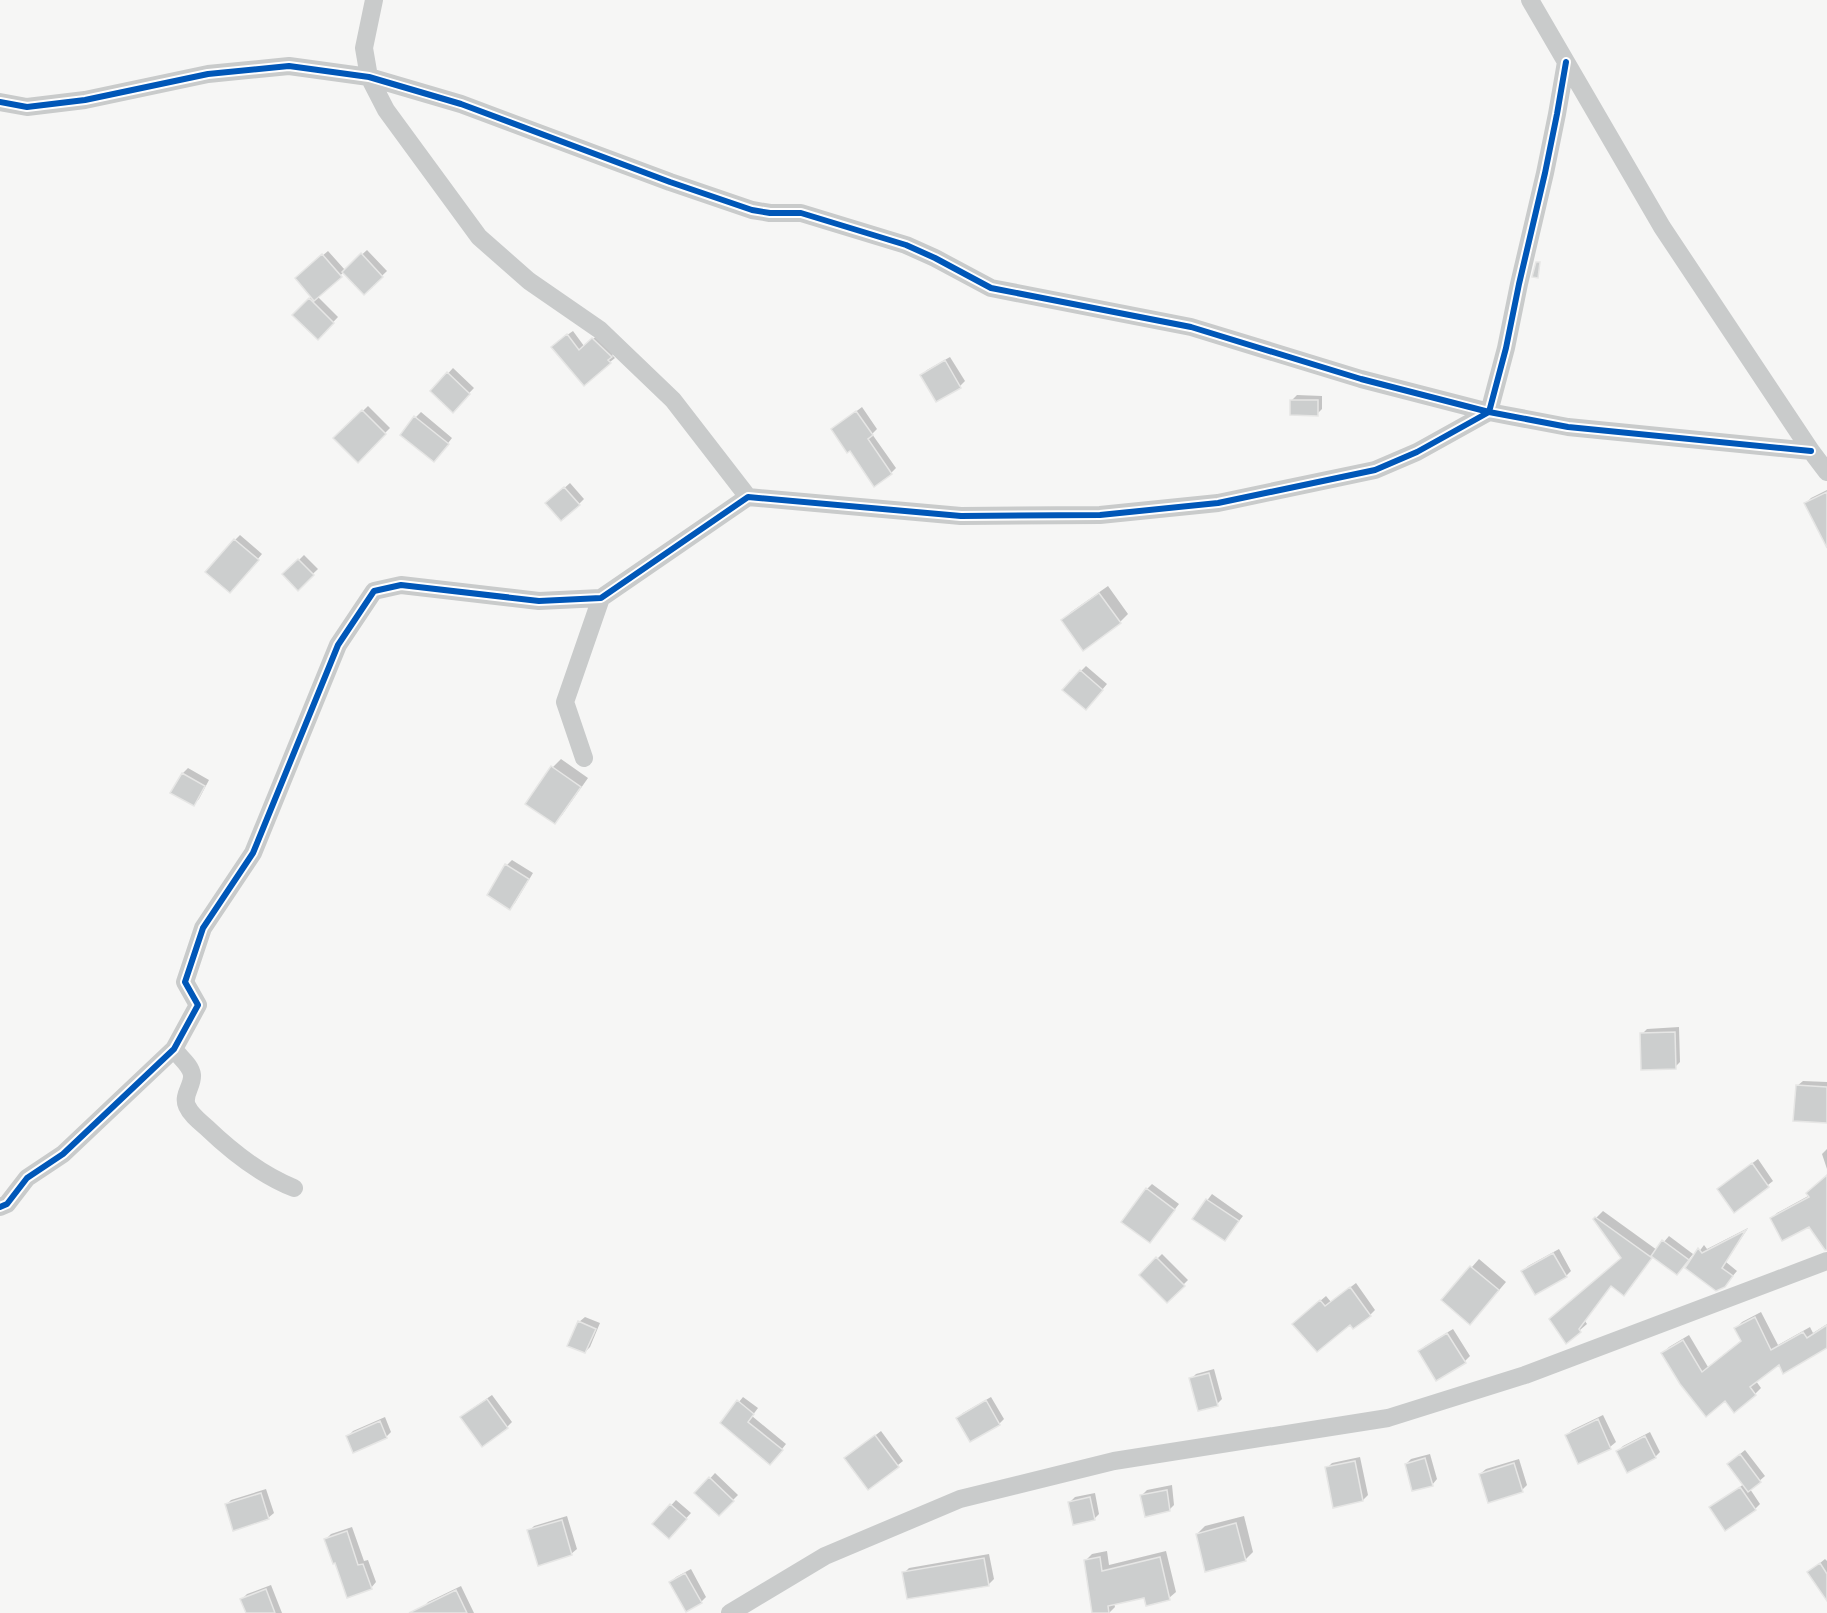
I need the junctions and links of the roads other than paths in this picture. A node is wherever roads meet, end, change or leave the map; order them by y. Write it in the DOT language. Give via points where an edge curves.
graph roads {
  1 [pos="374,0"];
  2 [pos="1530,0"];
  3 [pos="364,48"];
  4 [pos="1566,62"];
  5 [pos="344,73"];
  6 [pos="369,77"];
  7 [pos="0,102"];
  8 [pos="1489,412"];
  9 [pos="1811,451"];
  10 [pos="1827,472"];
  11 [pos="748,498"];
  12 [pos="601,598"];
  13 [pos="584,758"];
  14 [pos="174,1049"];
  15 [pos="294,1188"];
  16 [pos="0,1207"];
  17 [pos="1827,1261"];
  18 [pos="730,1613"];
  1 -- 3 [label="street"];
  2 -- 4 [label="street"];
  3 -- 5 [label="street"];
  3 -- 6 [label="street"];
  4 -- 8 [label="street" via="1545,173"];
  4 -- 9 [label="street" via="1662,227"];
  5 -- 6 [label="street"];
  5 -- 7 [label="street" via="289,66 208,74 85,100 27,107"];
  6 -- 8 [label="street" via="461,104 752,210 801,213 906,245 990,288 1191,327 1362,379"];
  6 -- 11 [label="street" via="387,110 479,237 529,281 600,330 673,400"];
  8 -- 9 [label="street" via="1568,428"];
  8 -- 11 [label="street" via="1417,452 1375,470 1218,503 1100,515 961,516"];
  9 -- 10 [label="street"];
  11 -- 12 [label="street"];
  12 -- 13 [label="street" via="565,702"];
  12 -- 14 [label="street" via="539,601 401,585 374,591 338,645 254,853 203,928 184,982 198,1005"];
  14 -- 15 [label="street" via="190,1068 186,1105 194,1116 228,1148 278,1182"];
  14 -- 16 [label="street" via="63,1154 27,1178 7,1204"];
  17 -- 18 [label="street" via="1525,1375 1388,1419 1114,1461 960,1499 825,1556"];
}
